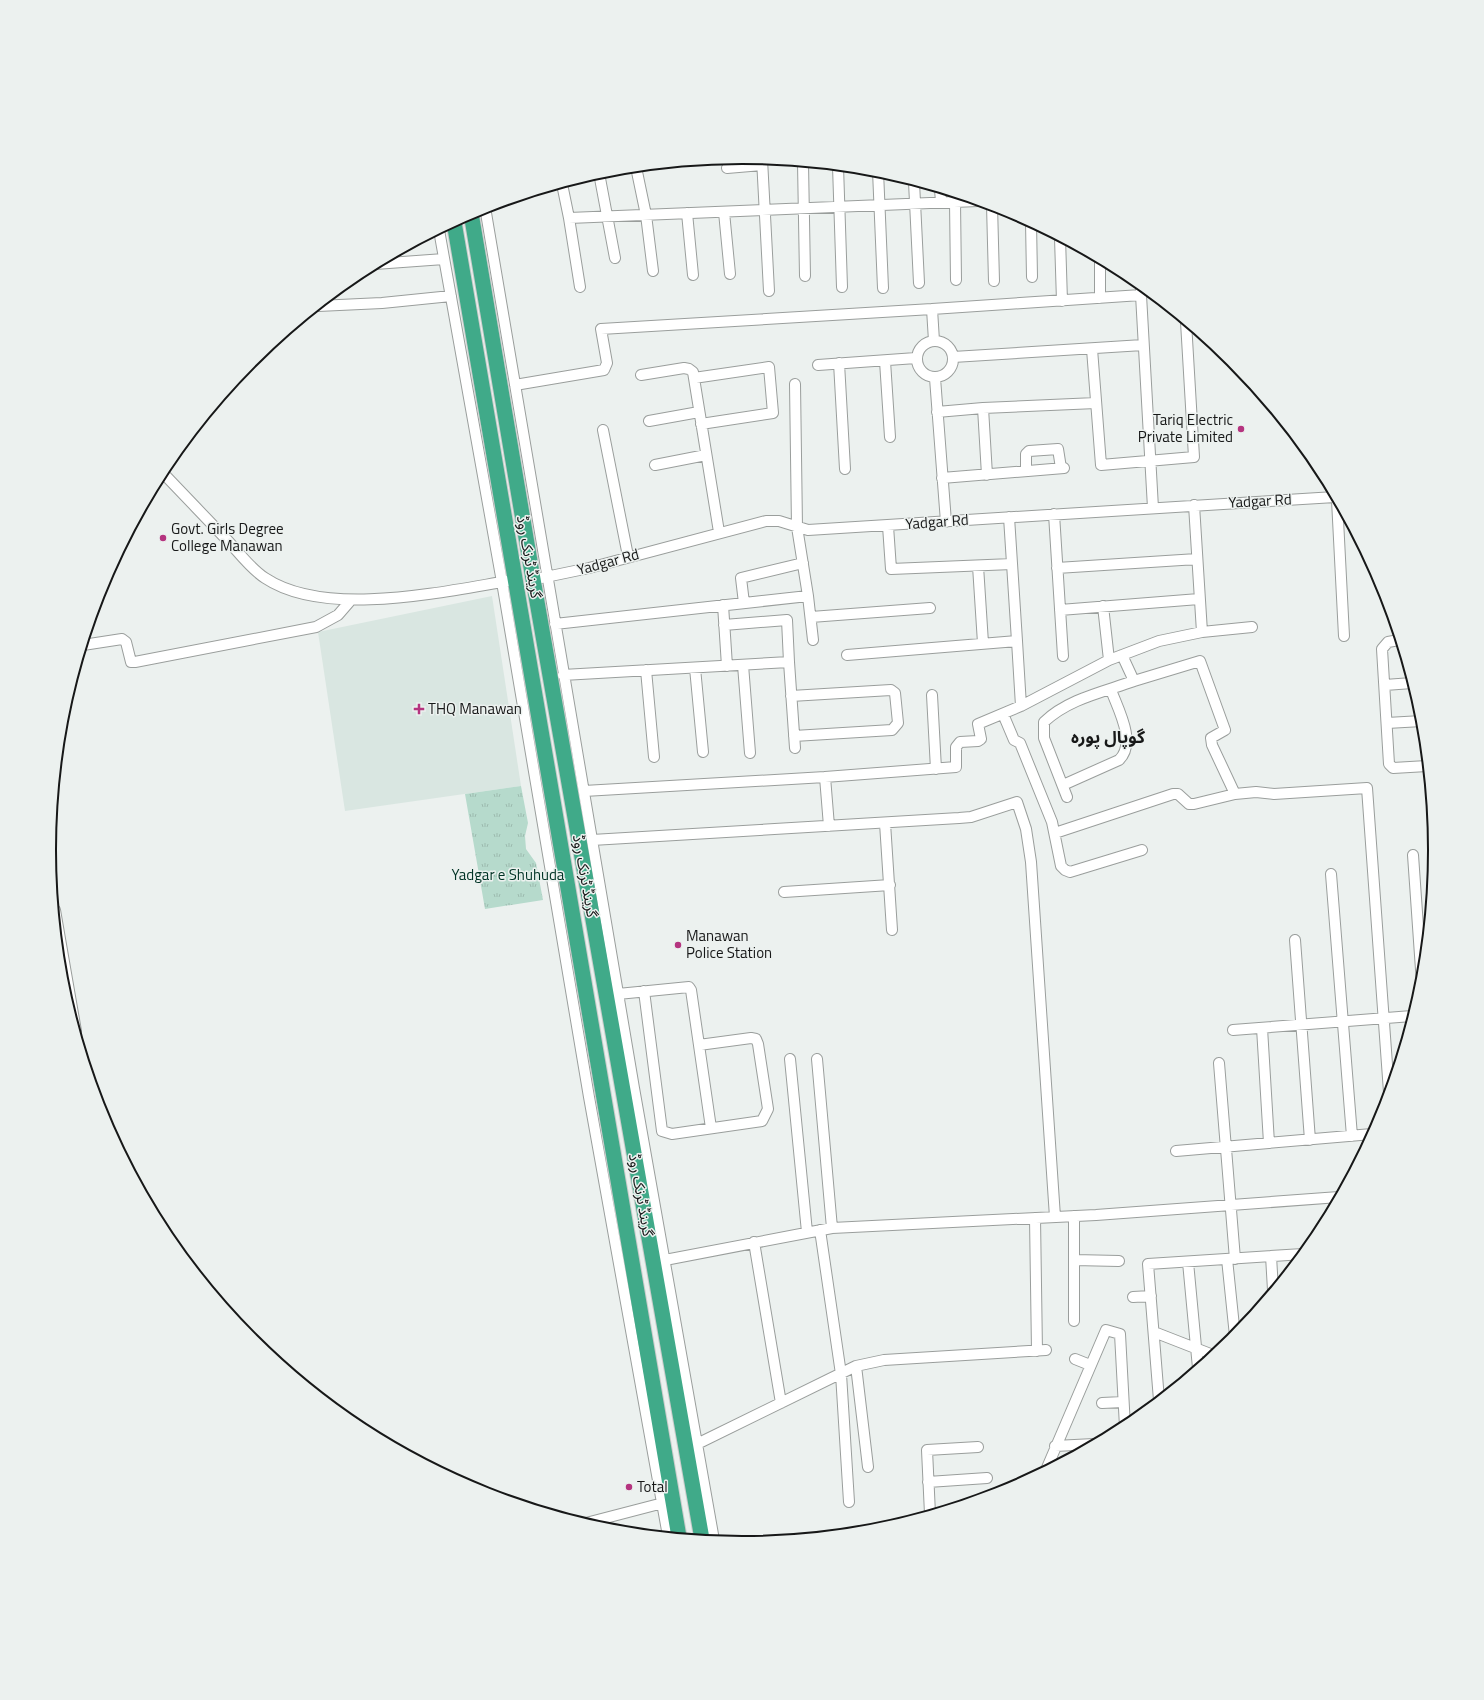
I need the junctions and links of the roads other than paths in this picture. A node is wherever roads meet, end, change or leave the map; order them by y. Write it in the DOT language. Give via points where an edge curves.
graph roads {
  1 [pos="749,164"];
  2 [pos="762,164"];
  3 [pos="803,167"];
  4 [pos="727,168"];
  5 [pos="838,171"];
  6 [pos="637,172"];
  7 [pos="878,177"];
  8 [pos="600,179"];
  9 [pos="914,186"];
  10 [pos="563,187"];
  11 [pos="940,193"];
  12 [pos="967,201"];
  13 [pos="941,202"];
  14 [pos="955,202"];
  15 [pos="915,203"];
  16 [pos="879,205"];
  17 [pos="840,206"];
  18 [pos="804,208"];
  19 [pos="764,210"];
  20 [pos="992,211"];
  21 [pos="724,212"];
  22 [pos="486,213"];
  23 [pos="687,213"];
  24 [pos="646,215"];
  25 [pos="607,217"];
  26 [pos="569,218"];
  27 [pos="472,219"];
  28 [pos="455,227"];
  29 [pos="1031,228"];
  30 [pos="440,235"];
  31 [pos="1060,243"];
  32 [pos="615,258"];
  33 [pos="444,259"];
  34 [pos="388,263"];
  35 [pos="1100,265"];
  36 [pos="653,271"];
  37 [pos="730,274"];
  38 [pos="693,275"];
  39 [pos="805,276"];
  40 [pos="1032,277"];
  41 [pos="956,280"];
  42 [pos="994,281"];
  43 [pos="919,283"];
  44 [pos="580,286"];
  45 [pos="842,287"];
  46 [pos="883,288"];
  47 [pos="1136,289"];
  48 [pos="769,291"];
  49 [pos="1141,293"];
  50 [pos="451,296"];
  51 [pos="1100,298"];
  52 [pos="1062,301"];
  53 [pos="324,306"];
  54 [pos="932,309"];
  55 [pos="1186,328"];
  56 [pos="934,341"];
  57 [pos="1143,345"];
  58 [pos="1092,349"];
  59 [pos="916,358"];
  60 [pos="953,358"];
  61 [pos="885,361"];
  62 [pos="839,363"];
  63 [pos="818,365"];
  64 [pos="641,375"];
  65 [pos="694,378"];
  66 [pos="935,378"];
  67 [pos="796,384"];
  68 [pos="515,385"];
  69 [pos="1096,403"];
  70 [pos="983,408"];
  71 [pos="699,412"];
  72 [pos="937,412"];
  73 [pos="649,420"];
  74 [pos="701,424"];
  75 [pos="603,430"];
  76 [pos="890,437"];
  77 [pos="706,455"];
  78 [pos="1150,461"];
  79 [pos="655,465"];
  80 [pos="845,469"];
  81 [pos="1026,471"];
  82 [pos="987,475"];
  83 [pos="167,477"];
  84 [pos="942,478"];
  85 [pos="1330,497"];
  86 [pos="1194,505"];
  87 [pos="1153,508"];
  88 [pos="1338,510"];
  89 [pos="1054,514"];
  90 [pos="1009,517"];
  91 [pos="946,522"];
  92 [pos="888,526"];
  93 [pos="797,527"];
  94 [pos="719,532"];
  95 [pos="628,556"];
  96 [pos="1197,559"];
  97 [pos="803,563"];
  98 [pos="1012,564"];
  99 [pos="978,566"];
  100 [pos="1058,568"];
  101 [pos="540,578"];
  102 [pos="509,581"];
  103 [pos="808,596"];
  104 [pos="1199,599"];
  105 [pos="351,600"];
  106 [pos="744,603"];
  107 [pos="723,605"];
  108 [pos="1103,606"];
  109 [pos="930,608"];
  110 [pos="1060,610"];
  111 [pos="811,617"];
  112 [pos="555,624"];
  113 [pos="724,625"];
  114 [pos="1252,627"];
  115 [pos="1202,632"];
  116 [pos="1344,636"];
  117 [pos="813,640"];
  118 [pos="1017,641"];
  119 [pos="1396,641"];
  120 [pos="982,643"];
  121 [pos="87,644"];
  122 [pos="847,655"];
  123 [pos="1122,655"];
  124 [pos="1063,656"];
  125 [pos="1109,660"];
  126 [pos="789,662"];
  127 [pos="743,665"];
  128 [pos="523,666"];
  129 [pos="727,666"];
  130 [pos="695,668"];
  131 [pos="646,670"];
  132 [pos="563,675"];
  133 [pos="1134,681"];
  134 [pos="1408,683"];
  135 [pos="1385,685"];
  136 [pos="1111,690"];
  137 [pos="932,695"];
  138 [pos="791,696"];
  139 [pos="1021,706"];
  140 [pos="1003,714"];
  141 [pos="1416,721"];
  142 [pos="1387,723"];
  143 [pos="794,736"];
  144 [pos="794,748"];
  145 [pos="703,752"];
  146 [pos="750,753"];
  147 [pos="654,757"];
  148 [pos="1423,766"];
  149 [pos="936,769"];
  150 [pos="825,777"];
  151 [pos="1063,785"];
  152 [pos="584,791"];
  153 [pos="1235,794"];
  154 [pos="1067,797"];
  155 [pos="886,823"];
  156 [pos="829,826"];
  157 [pos="1055,833"];
  158 [pos="585,838"];
  159 [pos="559,840"];
  160 [pos="1142,850"];
  161 [pos="1413,855"];
  162 [pos="1331,874"];
  163 [pos="890,885"];
  164 [pos="784,892"];
  165 [pos="892,930"];
  166 [pos="1295,940"];
  167 [pos="1420,953"];
  168 [pos="575,975"];
  169 [pos="644,991"];
  170 [pos="618,994"];
  171 [pos="1408,1016"];
  172 [pos="1384,1018"];
  173 [pos="1342,1022"];
  174 [pos="1302,1025"];
  175 [pos="1262,1028"];
  176 [pos="1233,1030"];
  177 [pos="699,1045"];
  178 [pos="790,1059"];
  179 [pos="816,1059"];
  180 [pos="1219,1063"];
  181 [pos="1388,1081"];
  182 [pos="711,1128"];
  183 [pos="1352,1136"];
  184 [pos="1365,1136"];
  185 [pos="1310,1140"];
  186 [pos="1269,1143"];
  187 [pos="1226,1147"];
  188 [pos="1176,1151"];
  189 [pos="1333,1197"];
  190 [pos="1231,1204"];
  191 [pos="1074,1216"];
  192 [pos="1055,1217"];
  193 [pos="1035,1218"];
  194 [pos="832,1228"];
  195 [pos="820,1230"];
  196 [pos="807,1232"];
  197 [pos="754,1242"];
  198 [pos="1296,1254"];
  199 [pos="1271,1256"];
  200 [pos="1231,1259"];
  201 [pos="665,1260"];
  202 [pos="1074,1260"];
  203 [pos="1119,1261"];
  204 [pos="1188,1262"];
  205 [pos="1273,1284"];
  206 [pos="1150,1296"];
  207 [pos="1133,1297"];
  208 [pos="1074,1321"];
  209 [pos="1235,1327"];
  210 [pos="1154,1332"];
  211 [pos="1197,1349"];
  212 [pos="1208,1353"];
  213 [pos="1076,1359"];
  214 [pos="1198,1363"];
  215 [pos="1090,1365"];
  216 [pos="856,1366"];
  217 [pos="841,1374"];
  218 [pos="1159,1395"];
  219 [pos="1102,1402"];
  220 [pos="1123,1402"];
  221 [pos="780,1403"];
  222 [pos="1124,1419"];
  223 [pos="697,1444"];
  224 [pos="1055,1446"];
  225 [pos="1081,1446"];
  226 [pos="978,1447"];
  227 [pos="1049,1463"];
  228 [pos="868,1467"];
  229 [pos="988,1478"];
  230 [pos="928,1482"];
  231 [pos="665,1498"];
  232 [pos="849,1502"];
  233 [pos="930,1510"];
  234 [pos="595,1520"];
  235 [pos="668,1532"];
  236 [pos="678,1533"];
  237 [pos="701,1535"];
  238 [pos="713,1535"];
  1 -- 4 [label="street"];
  2 -- 19 [label="street"];
  3 -- 18 [label="street"];
  5 -- 17 [label="street"];
  6 -- 24 [label="street"];
  7 -- 16 [label="street"];
  8 -- 25 [label="street"];
  9 -- 15 [label="street"];
  10 -- 26 [label="street"];
  11 -- 13 [label="street"];
  12 -- 14 [label="street"];
  13 -- 14 [label="street"];
  13 -- 15 [label="street"];
  14 -- 41 [label="street"];
  15 -- 16 [label="street"];
  15 -- 43 [label="street"];
  16 -- 17 [label="street"];
  16 -- 46 [label="street"];
  17 -- 18 [label="street"];
  17 -- 45 [label="street"];
  18 -- 19 [label="street"];
  18 -- 39 [label="street"];
  19 -- 21 [label="street"];
  19 -- 48 [label="street"];
  20 -- 42 [label="street"];
  21 -- 23 [label="street"];
  21 -- 37 [label="street"];
  22 -- 68 [label="street"];
  23 -- 24 [label="street"];
  23 -- 38 [label="street"];
  24 -- 25 [label="street"];
  24 -- 36 [label="street"];
  25 -- 26 [label="street"];
  25 -- 32 [label="street"];
  26 -- 44 [label="street"];
  27 -- 101 [label="highway, گرینڈ ٹرنک روڈ"];
  28 -- 102 [label="highway, گرینڈ ٹرنک روڈ"];
  29 -- 40 [label="street"];
  30 -- 33 [label="street"];
  31 -- 52 [label="street"];
  33 -- 34 [label="street"];
  33 -- 50 [label="street"];
  35 -- 51 [label="street"];
  47 -- 51 [label="street"];
  49 -- 57 [label="street"];
  50 -- 53 [label="street"];
  50 -- 102 [label="street"];
  51 -- 52 [label="street"];
  52 -- 54 [label="street"];
  54 -- 56 [label="street"];
  54 -- 68 [label="street" via="601,329 606,363 604,370"];
  55 -- 78 [label="street" via="1194,456"];
  56 -- 59 [label="street" via="924,344"];
  56 -- 60 [label="street" via="949,347"];
  57 -- 58 [label="street"];
  57 -- 78 [label="street"];
  58 -- 60 [label="street"];
  58 -- 69 [label="street"];
  59 -- 61 [label="street"];
  59 -- 66 [label="street" via="920,370"];
  60 -- 66 [label="street" via="953,364 946,374"];
  61 -- 62 [label="street"];
  61 -- 76 [label="street"];
  62 -- 63 [label="street"];
  62 -- 80 [label="street"];
  64 -- 65 [label="street" via="684,368 693,372"];
  65 -- 71 [label="street"];
  65 -- 74 [label="street" via="769,367 773,413"];
  66 -- 72 [label="street"];
  67 -- 93 [label="street"];
  68 -- 101 [label="street"];
  69 -- 70 [label="street"];
  69 -- 78 [label="street" via="1101,465"];
  70 -- 72 [label="street"];
  70 -- 82 [label="street"];
  71 -- 73 [label="street"];
  71 -- 74 [label="street"];
  72 -- 84 [label="street"];
  74 -- 77 [label="street"];
  75 -- 95 [label="street"];
  77 -- 79 [label="street"];
  77 -- 94 [label="street"];
  78 -- 87 [label="street"];
  81 -- 81 [label="street" via="1026,454 1029,451 1058,449 1062,468"];
  81 -- 82 [label="street"];
  82 -- 84 [label="street"];
  83 -- 105 [label="street" via="264,577 289,589 318,598"];
  84 -- 91 [label="street"];
  85 -- 86 [label="street, Yadgar Rd"];
  86 -- 87 [label="street, Yadgar Rd"];
  86 -- 96 [label="street"];
  87 -- 89 [label="street, Yadgar Rd"];
  88 -- 116 [label="street"];
  89 -- 90 [label="street, Yadgar Rd"];
  89 -- 100 [label="street"];
  90 -- 91 [label="street, Yadgar Rd"];
  90 -- 98 [label="street"];
  91 -- 92 [label="street, Yadgar Rd"];
  92 -- 93 [label="street, Yadgar Rd" via="808,530"];
  92 -- 99 [label="street" via="891,569"];
  93 -- 94 [label="street, Yadgar Rd" via="779,521 766,521"];
  93 -- 97 [label="street"];
  94 -- 95 [label="street, Yadgar Rd"];
  95 -- 101 [label="street, Yadgar Rd" via="589,568"];
  96 -- 100 [label="street"];
  96 -- 104 [label="street"];
  97 -- 103 [label="street"];
  97 -- 106 [label="street" via="741,578"];
  98 -- 99 [label="street"];
  98 -- 118 [label="street"];
  99 -- 120 [label="street"];
  100 -- 110 [label="street"];
  101 -- 112 [label="street"];
  101 -- 158 [label="highway, گرینڈ ٹرنک روڈ"];
  102 -- 105 [label="street" via="394,598"];
  102 -- 128 [label="highway, گرینڈ ٹرنک روڈ"];
  103 -- 106 [label="street"];
  103 -- 111 [label="street"];
  104 -- 108 [label="street"];
  104 -- 115 [label="street"];
  105 -- 121 [label="street" via="338,614 316,627 135,662 129,659 126,642 122,639"];
  106 -- 107 [label="street"];
  107 -- 112 [label="street"];
  107 -- 113 [label="street"];
  108 -- 110 [label="street"];
  108 -- 125 [label="street"];
  109 -- 111 [label="street"];
  110 -- 124 [label="street"];
  111 -- 117 [label="street"];
  112 -- 132 [label="street"];
  113 -- 126 [label="street" via="787,620"];
  113 -- 129 [label="street"];
  114 -- 115 [label="street"];
  115 -- 123 [label="street" via="1170,637"];
  118 -- 120 [label="street"];
  118 -- 139 [label="street"];
  119 -- 135 [label="street" via="1388,642 1382,650"];
  120 -- 122 [label="street"];
  123 -- 125 [label="street"];
  123 -- 133 [label="street"];
  125 -- 139 [label="street"];
  126 -- 127 [label="street"];
  126 -- 138 [label="street"];
  127 -- 129 [label="street"];
  127 -- 146 [label="street"];
  128 -- 159 [label="highway, گرینڈ ٹرنک روڈ"];
  128 -- 168 [label="street"];
  129 -- 130 [label="street"];
  130 -- 131 [label="street"];
  130 -- 145 [label="street"];
  131 -- 132 [label="street"];
  131 -- 147 [label="street"];
  132 -- 152 [label="street"];
  133 -- 136 [label="street"];
  133 -- 153 [label="street" via="1200,661 1225,730 1210,738"];
  134 -- 135 [label="street"];
  135 -- 142 [label="street"];
  136 -- 151 [label="street" via="1124,727 1124,756"];
  136 -- 151 [label="street" via="1071,702 1055,711 1044,722 1044,738"];
  137 -- 149 [label="street"];
  138 -- 143 [label="street"];
  138 -- 143 [label="street" via="891,690 895,692 898,723 892,730"];
  139 -- 140 [label="street"];
  140 -- 149 [label="street" via="978,724 981,739 978,741 960,742 956,747 956,768"];
  140 -- 157 [label="street" via="1014,740 1020,743"];
  141 -- 142 [label="street"];
  142 -- 148 [label="street" via="1391,767"];
  143 -- 144 [label="street"];
  149 -- 150 [label="street"];
  150 -- 152 [label="street"];
  150 -- 156 [label="street"];
  151 -- 154 [label="street"];
  152 -- 158 [label="street"];
  153 -- 157 [label="street" via="1194,804 1189,804 1178,794 1173,794"];
  153 -- 172 [label="street" via="1367,788"];
  155 -- 156 [label="street"];
  155 -- 163 [label="street"];
  155 -- 192 [label="street" via="971,817 1017,802 1026,828 1032,862"];
  156 -- 158 [label="street"];
  157 -- 160 [label="street" via="1061,866 1070,872"];
  158 -- 159 [label="highway"];
  158 -- 170 [label="street"];
  158 -- 237 [label="highway, گرینڈ ٹرنک روڈ"];
  159 -- 168 [label="highway, گرینڈ ٹرنک روڈ"];
  161 -- 167 [label="street"];
  162 -- 173 [label="street"];
  163 -- 164 [label="street"];
  163 -- 165 [label="street"];
  166 -- 174 [label="street"];
  168 -- 231 [label="highway, گرینڈ ٹرنک روڈ"];
  169 -- 170 [label="street"];
  169 -- 177 [label="street" via="689,987"];
  169 -- 182 [label="street" via="662,1131 668,1134"];
  170 -- 201 [label="street"];
  171 -- 172 [label="street"];
  172 -- 173 [label="street"];
  172 -- 181 [label="street"];
  173 -- 174 [label="street"];
  173 -- 183 [label="street"];
  174 -- 175 [label="street"];
  174 -- 185 [label="street"];
  175 -- 176 [label="street"];
  175 -- 186 [label="street"];
  177 -- 182 [label="street"];
  177 -- 182 [label="street" via="756,1039 768,1109 760,1122"];
  178 -- 196 [label="street"];
  179 -- 194 [label="street"];
  180 -- 187 [label="street"];
  183 -- 184 [label="street"];
  183 -- 185 [label="street"];
  185 -- 186 [label="street"];
  186 -- 187 [label="street"];
  187 -- 188 [label="street"];
  187 -- 190 [label="street"];
  189 -- 190 [label="street"];
  190 -- 191 [label="street"];
  190 -- 200 [label="street"];
  191 -- 192 [label="street"];
  191 -- 202 [label="street"];
  192 -- 193 [label="street"];
  193 -- 194 [label="street"];
  193 -- 216 [label="street" via="1042,1351 884,1360"];
  194 -- 195 [label="street"];
  195 -- 196 [label="street"];
  195 -- 217 [label="street"];
  196 -- 197 [label="street"];
  197 -- 201 [label="street"];
  197 -- 221 [label="street"];
  198 -- 199 [label="street"];
  199 -- 200 [label="street"];
  199 -- 205 [label="street"];
  200 -- 204 [label="street"];
  200 -- 209 [label="street"];
  201 -- 223 [label="street"];
  202 -- 203 [label="street"];
  202 -- 208 [label="street"];
  204 -- 206 [label="street" via="1148,1264"];
  204 -- 211 [label="street"];
  206 -- 207 [label="street"];
  206 -- 210 [label="street"];
  210 -- 211 [label="street"];
  210 -- 218 [label="street"];
  211 -- 212 [label="street"];
  211 -- 214 [label="street"];
  213 -- 215 [label="street"];
  215 -- 220 [label="street" via="1106,1330 1120,1334"];
  215 -- 224 [label="street"];
  216 -- 217 [label="street"];
  216 -- 228 [label="street"];
  217 -- 221 [label="street"];
  217 -- 232 [label="street"];
  219 -- 220 [label="street"];
  220 -- 222 [label="street"];
  221 -- 223 [label="street"];
  223 -- 238 [label="street"];
  224 -- 225 [label="street"];
  224 -- 227 [label="street"];
  226 -- 230 [label="street" via="927,1450"];
  229 -- 230 [label="street"];
  230 -- 233 [label="street"];
  231 -- 234 [label="street"];
  231 -- 235 [label="street"];
  231 -- 236 [label="highway, گرینڈ ٹرنک روڈ"];
}
